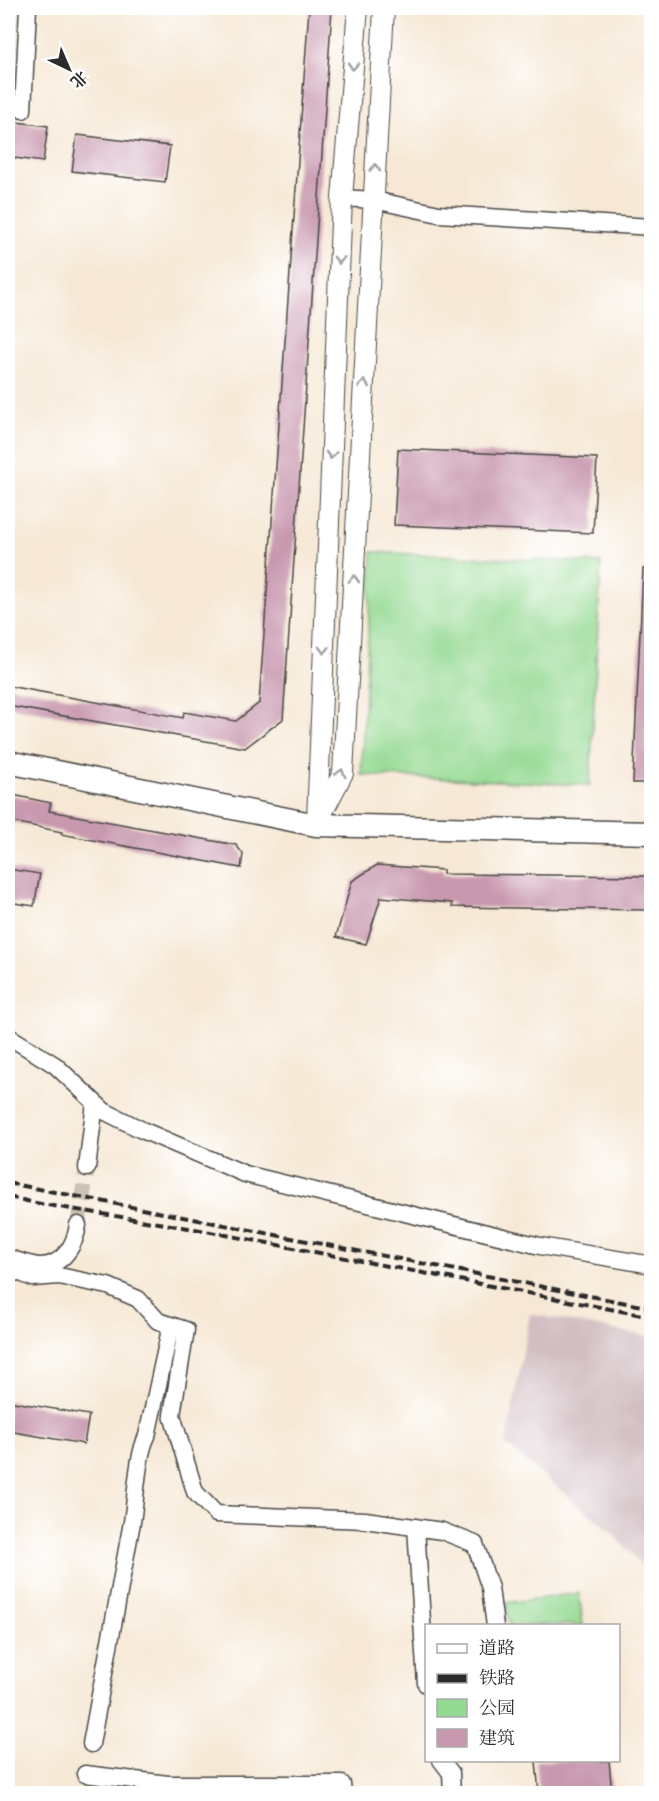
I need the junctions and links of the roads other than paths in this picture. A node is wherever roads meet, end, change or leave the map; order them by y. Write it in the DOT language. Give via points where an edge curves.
graph roads {
  1 [pos="28,8"];
  2 [pos="358,8"];
  3 [pos="384,8"];
  4 [pos="23,110"];
  5 [pos="342,198"];
  6 [pos="374,200"];
  7 [pos="651,227"];
  8 [pos="8,762"];
  9 [pos="316,825"];
  10 [pos="651,833"];
  11 [pos="8,1036"];
  12 [pos="95,1103"];
  13 [pos="87,1168"];
  14 [pos="78,1225"];
  15 [pos="8,1258"];
  16 [pos="651,1265"];
  17 [pos="8,1268"];
  18 [pos="171,1325"];
  19 [pos="416,1527"];
  20 [pos="495,1624"];
  21 [pos="425,1668"];
  22 [pos="91,1744"];
  23 [pos="442,1762"];
  24 [pos="85,1774"];
  25 [pos="343,1794"];
  26 [pos="452,1794"];
  1 -- 4 [label="street"];
  2 -- 5 [label="street, one-way"];
  6 -- 3 [label="street, one-way"];
  5 -- 6 [label="street"];
  5 -- 9 [label="street, one-way"];
  6 -- 7 [label="street" via="439,214"];
  9 -- 6 [label="street, one-way" via="343,773"];
  8 -- 9 [label="main road"];
  9 -- 10 [label="main road"];
  11 -- 12 [label="street" via="55,1065"];
  12 -- 13 [label="street"];
  12 -- 16 [label="street" via="142,1130 244,1174 540,1246"];
  14 -- 15 [label="street" via="71,1248 51,1263 39,1266"];
  17 -- 18 [label="street" via="33,1278 58,1276 108,1286 138,1299 158,1321"];
  18 -- 19 [label="street" via="186,1330 172,1415 195,1492 216,1514 365,1520"];
  18 -- 22 [label="street" via="142,1446 114,1628"];
  19 -- 20 [label="street" via="441,1531 475,1544 490,1588"];
  19 -- 21 [label="street"];
  23 -- 26 [label="street" via="451,1773"];
  24 -- 25 [label="street" via="168,1784 342,1784"];
}
